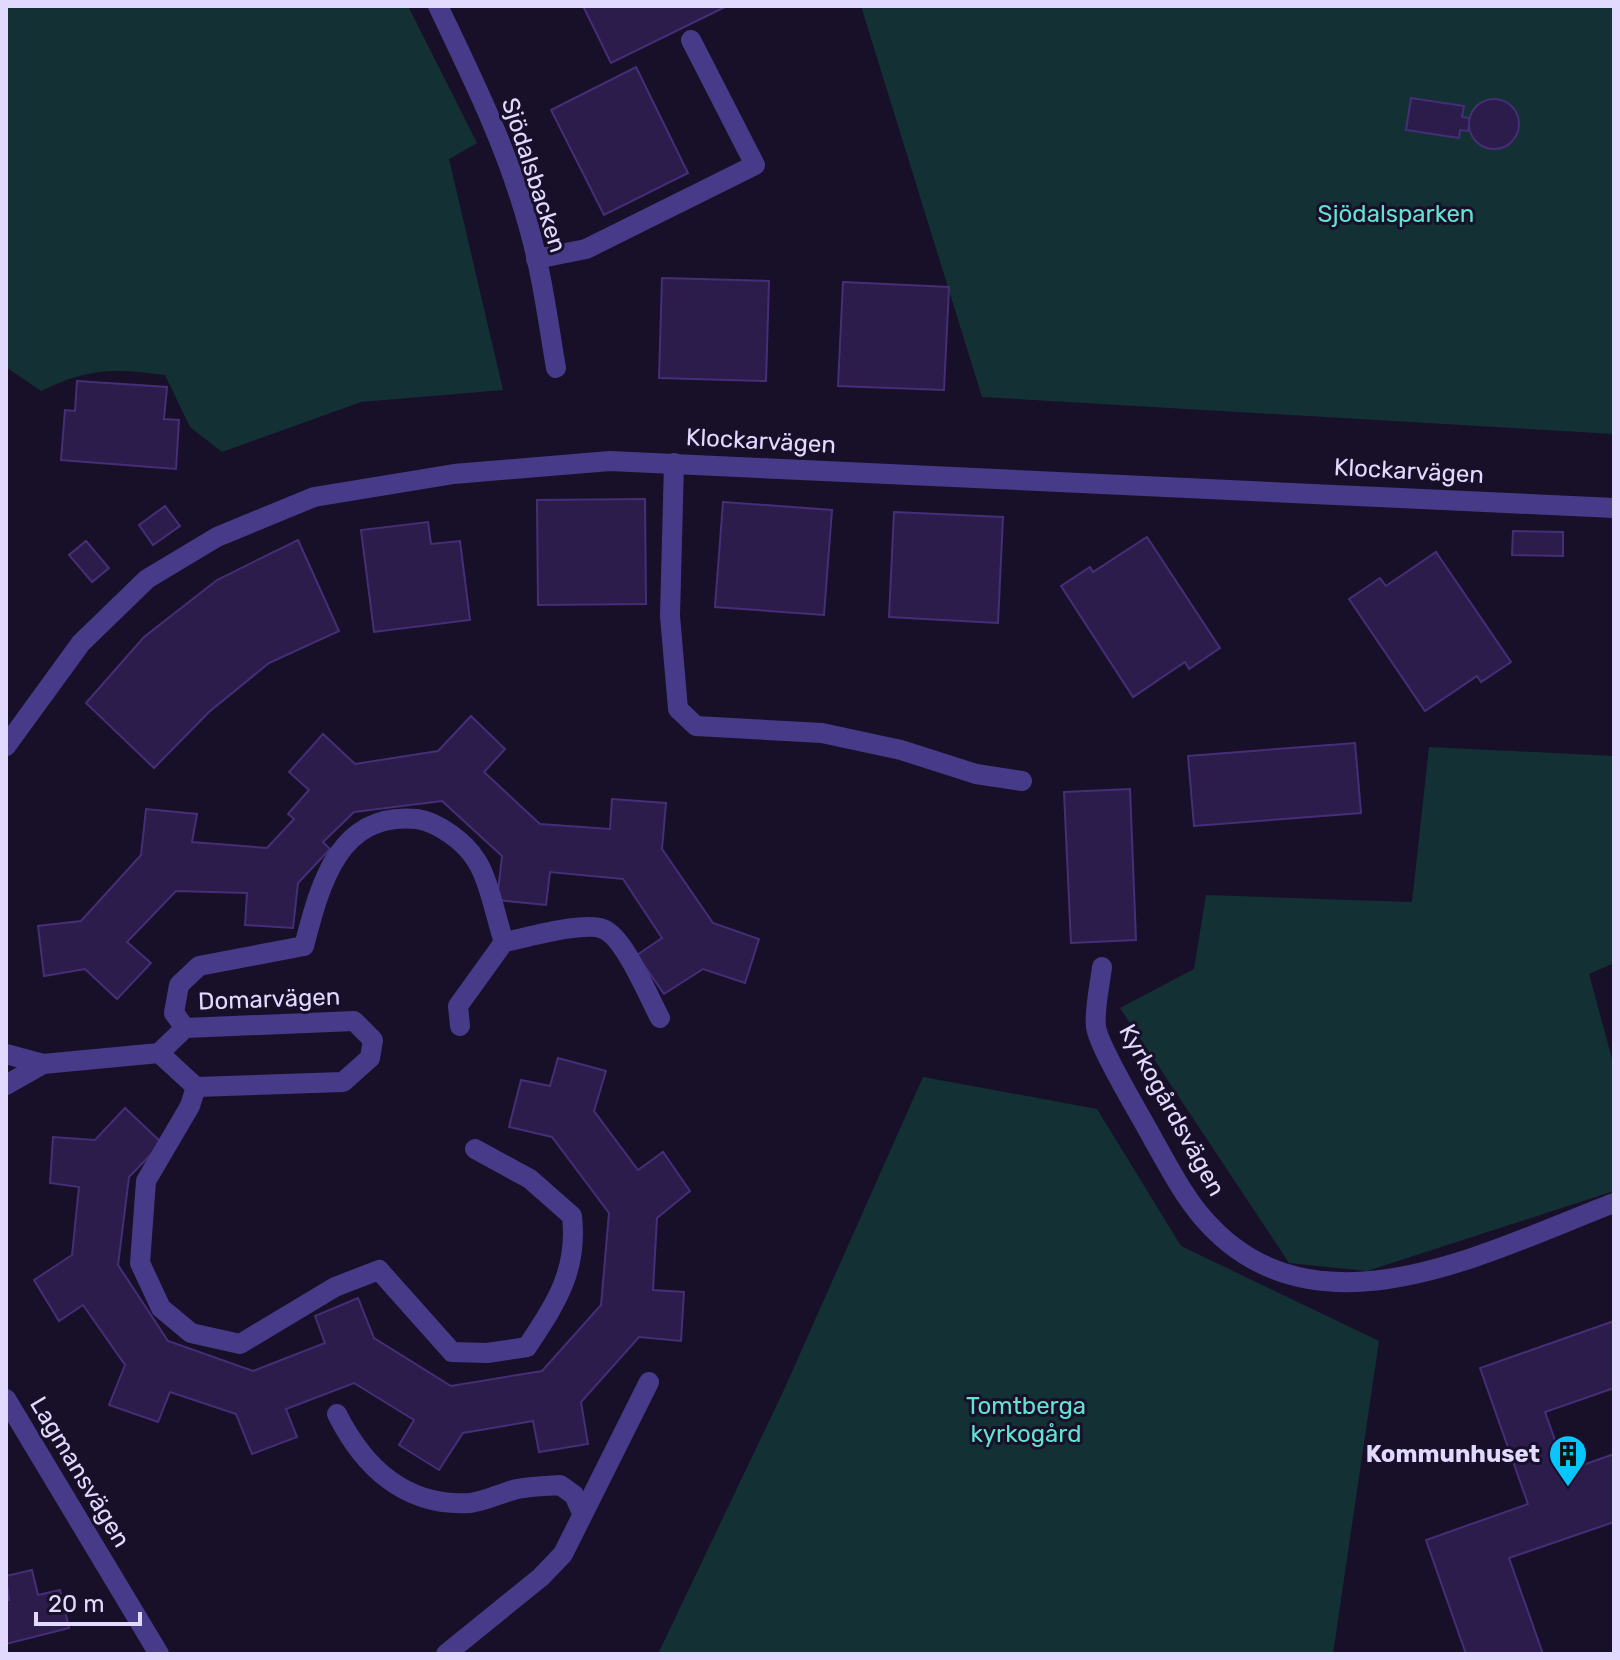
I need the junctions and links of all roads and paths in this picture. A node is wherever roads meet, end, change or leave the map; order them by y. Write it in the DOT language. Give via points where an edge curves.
graph roads {
  1 [pos="438,6"];
  2 [pos="691,40"];
  3 [pos="536,259"];
  4 [pos="556,368"];
  5 [pos="674,463"];
  6 [pos="1614,508"];
  7 [pos="14,716"];
  8 [pos="6,746"];
  9 [pos="1022,781"];
  10 [pos="504,942"];
  11 [pos="1102,967"];
  12 [pos="660,1018"];
  13 [pos="460,1026"];
  14 [pos="185,1028"];
  15 [pos="159,1053"];
  16 [pos="6,1054"];
  17 [pos="43,1064"];
  18 [pos="6,1085"];
  19 [pos="196,1087"];
  20 [pos="475,1149"];
  21 [pos="1614,1203"];
  22 [pos="649,1382"];
  23 [pos="6,1399"];
  24 [pos="337,1414"];
  25 [pos="582,1513"];
  26 [pos="159,1654"];
  27 [pos="446,1654"];
  1 -- 3 [label="street, Sjödalsbacken" via="494,125"];
  2 -- 3 [label="street" via="755,165 586,249"];
  3 -- 4 [label="street, Sjödalsbacken"];
  5 -- 6 [label="street, Klockarvägen"];
  5 -- 7 [label="street, Klockarvägen" via="610,461 454,474 314,497 217,537 147,579"];
  5 -- 9 [label="street" via="670,616 678,709 696,726 822,733"];
  7 -- 8 [label="street, Klockarvägen"];
  10 -- 12 [label="street" via="602,928 616,937"];
  10 -- 13 [label="street" via="458,1006"];
  10 -- 14 [label="street" via="477,861 454,837 429,821 399,817 364,826 320,883 304,946 199,966 179,985 174,1013"];
  11 -- 21 [label="street, Kyrkogårdsvägen" via="1096,1028 1118,1072 1176,1181 1204,1219 1248,1257 1303,1280 1342,1284 1401,1279"];
  14 -- 15 [label="street, Domarvägen"];
  14 -- 19 [label="street, Domarvägen" via="354,1021 373,1040 370,1058 343,1082"];
  15 -- 17 [label="street"];
  15 -- 19 [label="street"];
  16 -- 17 [label="street"];
  17 -- 18 [label="street"];
  19 -- 20 [label="street" via="146,1181 140,1263 161,1308 191,1333 240,1344 335,1287 379,1270 452,1352 527,1347 564,1290 575,1240 572,1216 530,1179"];
  22 -- 25 [label="street"];
  23 -- 26 [label="street, Lagmansvägen"];
  24 -- 25 [label="street" via="353,1446 380,1474 429,1502 473,1503 518,1489 560,1485 574,1495"];
  25 -- 27 [label="street" via="563,1554 541,1577"];
}
